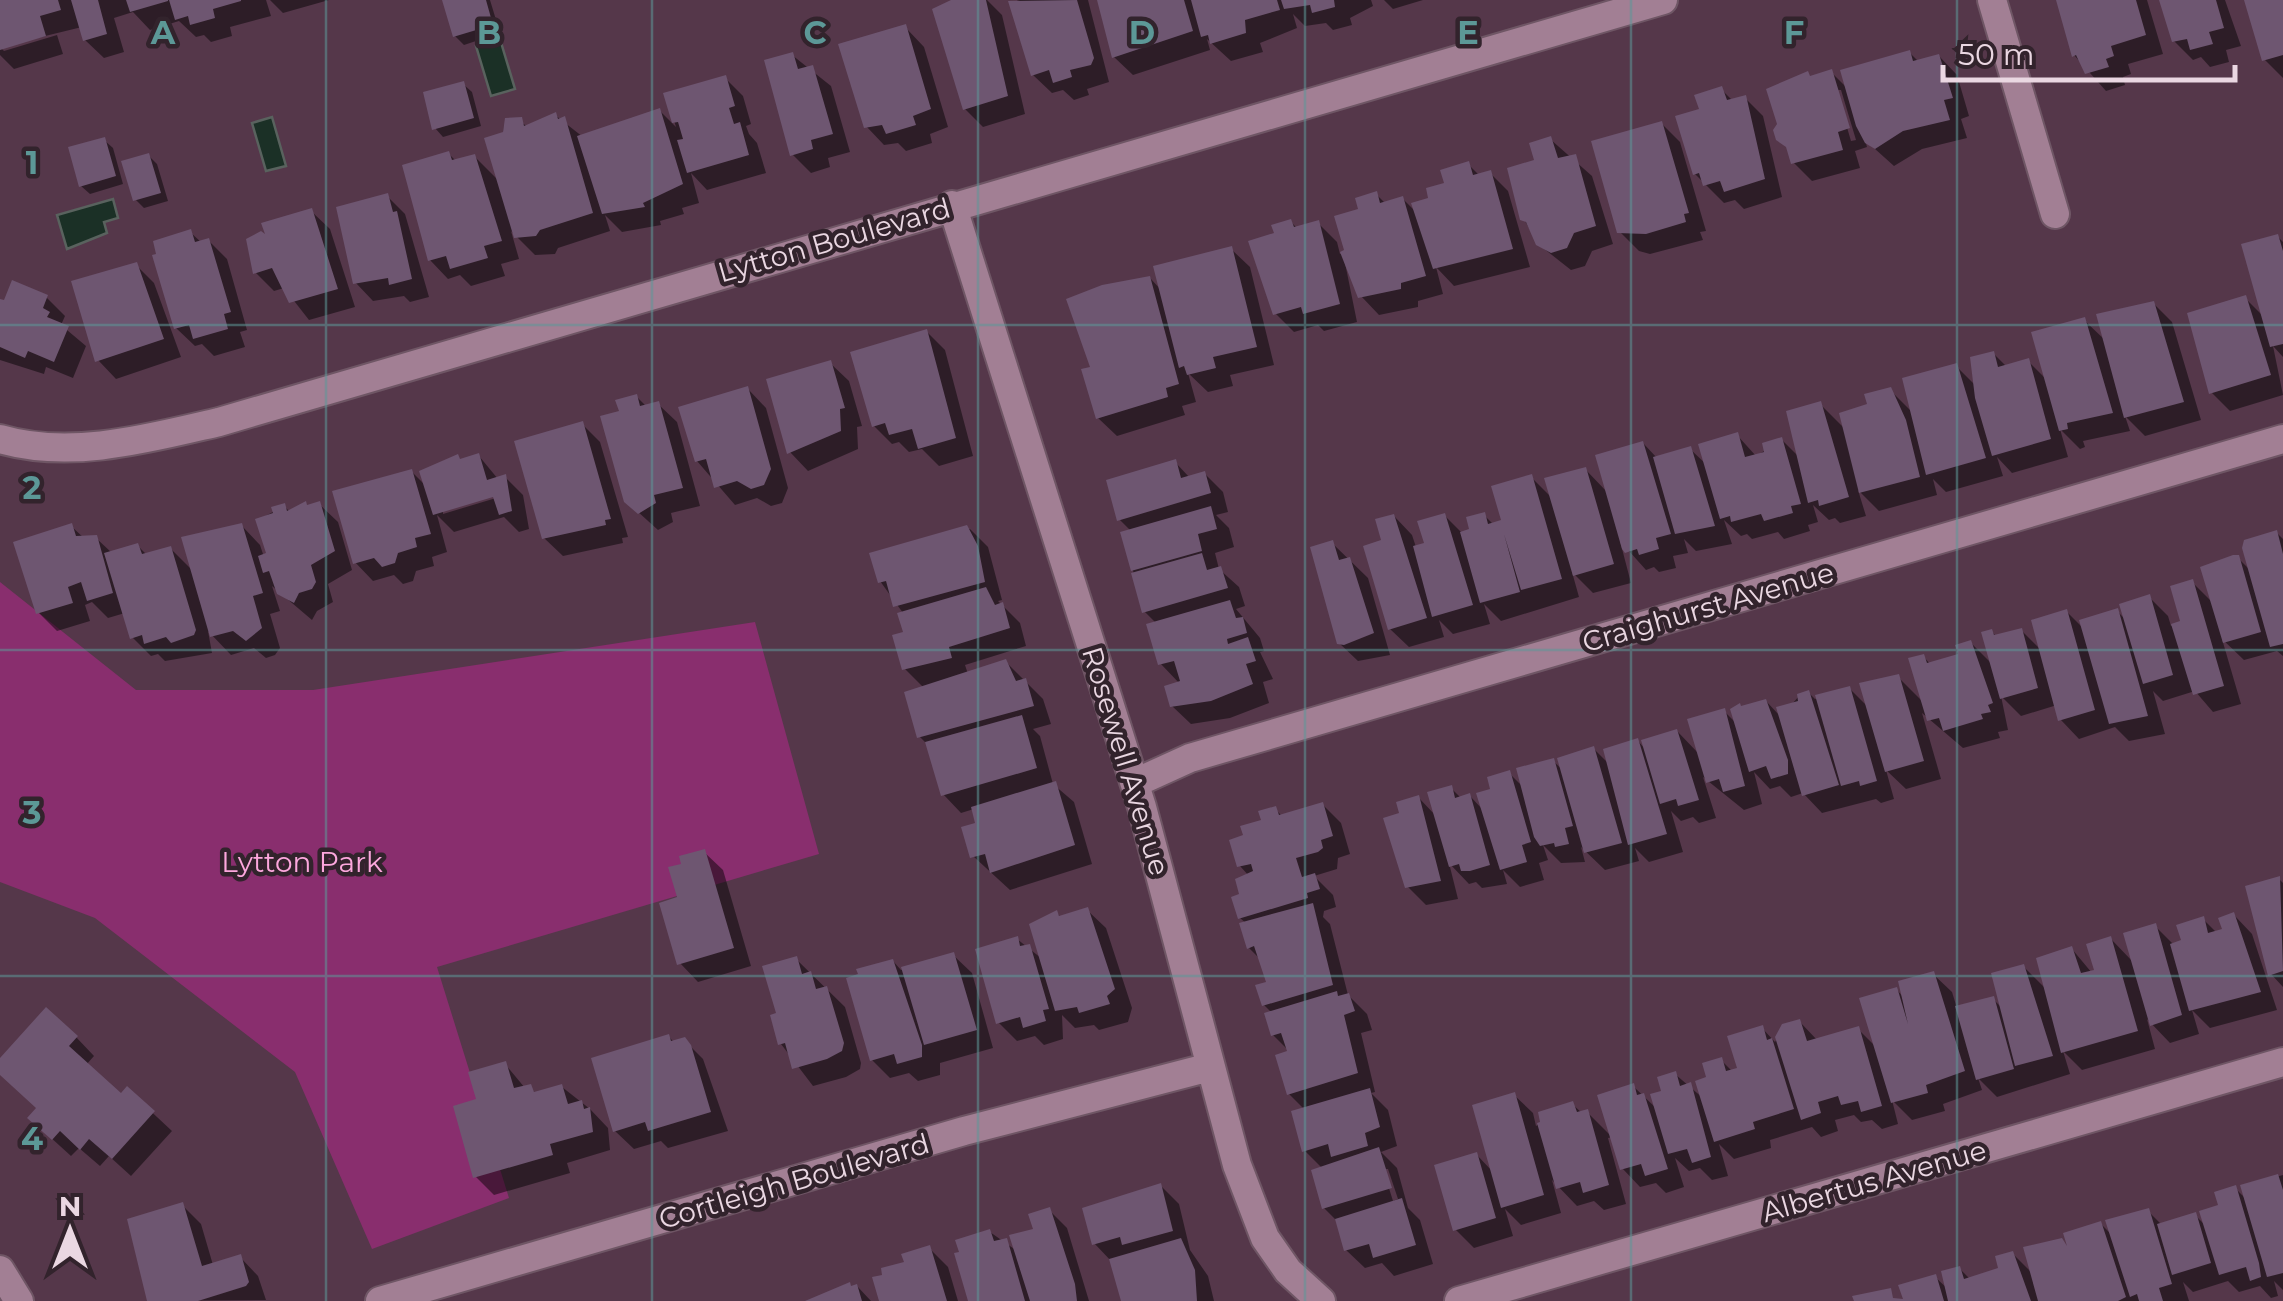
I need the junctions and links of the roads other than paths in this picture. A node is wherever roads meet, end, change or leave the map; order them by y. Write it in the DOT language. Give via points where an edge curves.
graph roads {
  1 [pos="1663,0"];
  2 [pos="1992,0"];
  3 [pos="952,205"];
  4 [pos="2055,214"];
  5 [pos="2283,439"];
  6 [pos="0,440"];
  7 [pos="1135,783"];
  8 [pos="2283,1062"];
  9 [pos="1210,1067"];
  10 [pos="0,1270"];
  11 [pos="1464,1300"];
  12 [pos="20,1301"];
  13 [pos="380,1301"];
  14 [pos="1321,1301"];
  1 -- 3 [label="street, Lytton Boulevard"];
  2 -- 4 [label="street"];
  3 -- 6 [label="street, Lytton Boulevard" via="219,422 88,446"];
  3 -- 7 [label="street, Rosewell Avenue"];
  5 -- 7 [label="street, Craighurst Avenue" via="1209,752"];
  7 -- 9 [label="street, Rosewell Avenue"];
  8 -- 11 [label="street, Albertus Avenue"];
  9 -- 13 [label="street, Cortleigh Boulevard" via="964,1131"];
  9 -- 14 [label="street, Rosewell Avenue" via="1265,1238 1288,1272"];
  10 -- 12 [label="street"];
}
